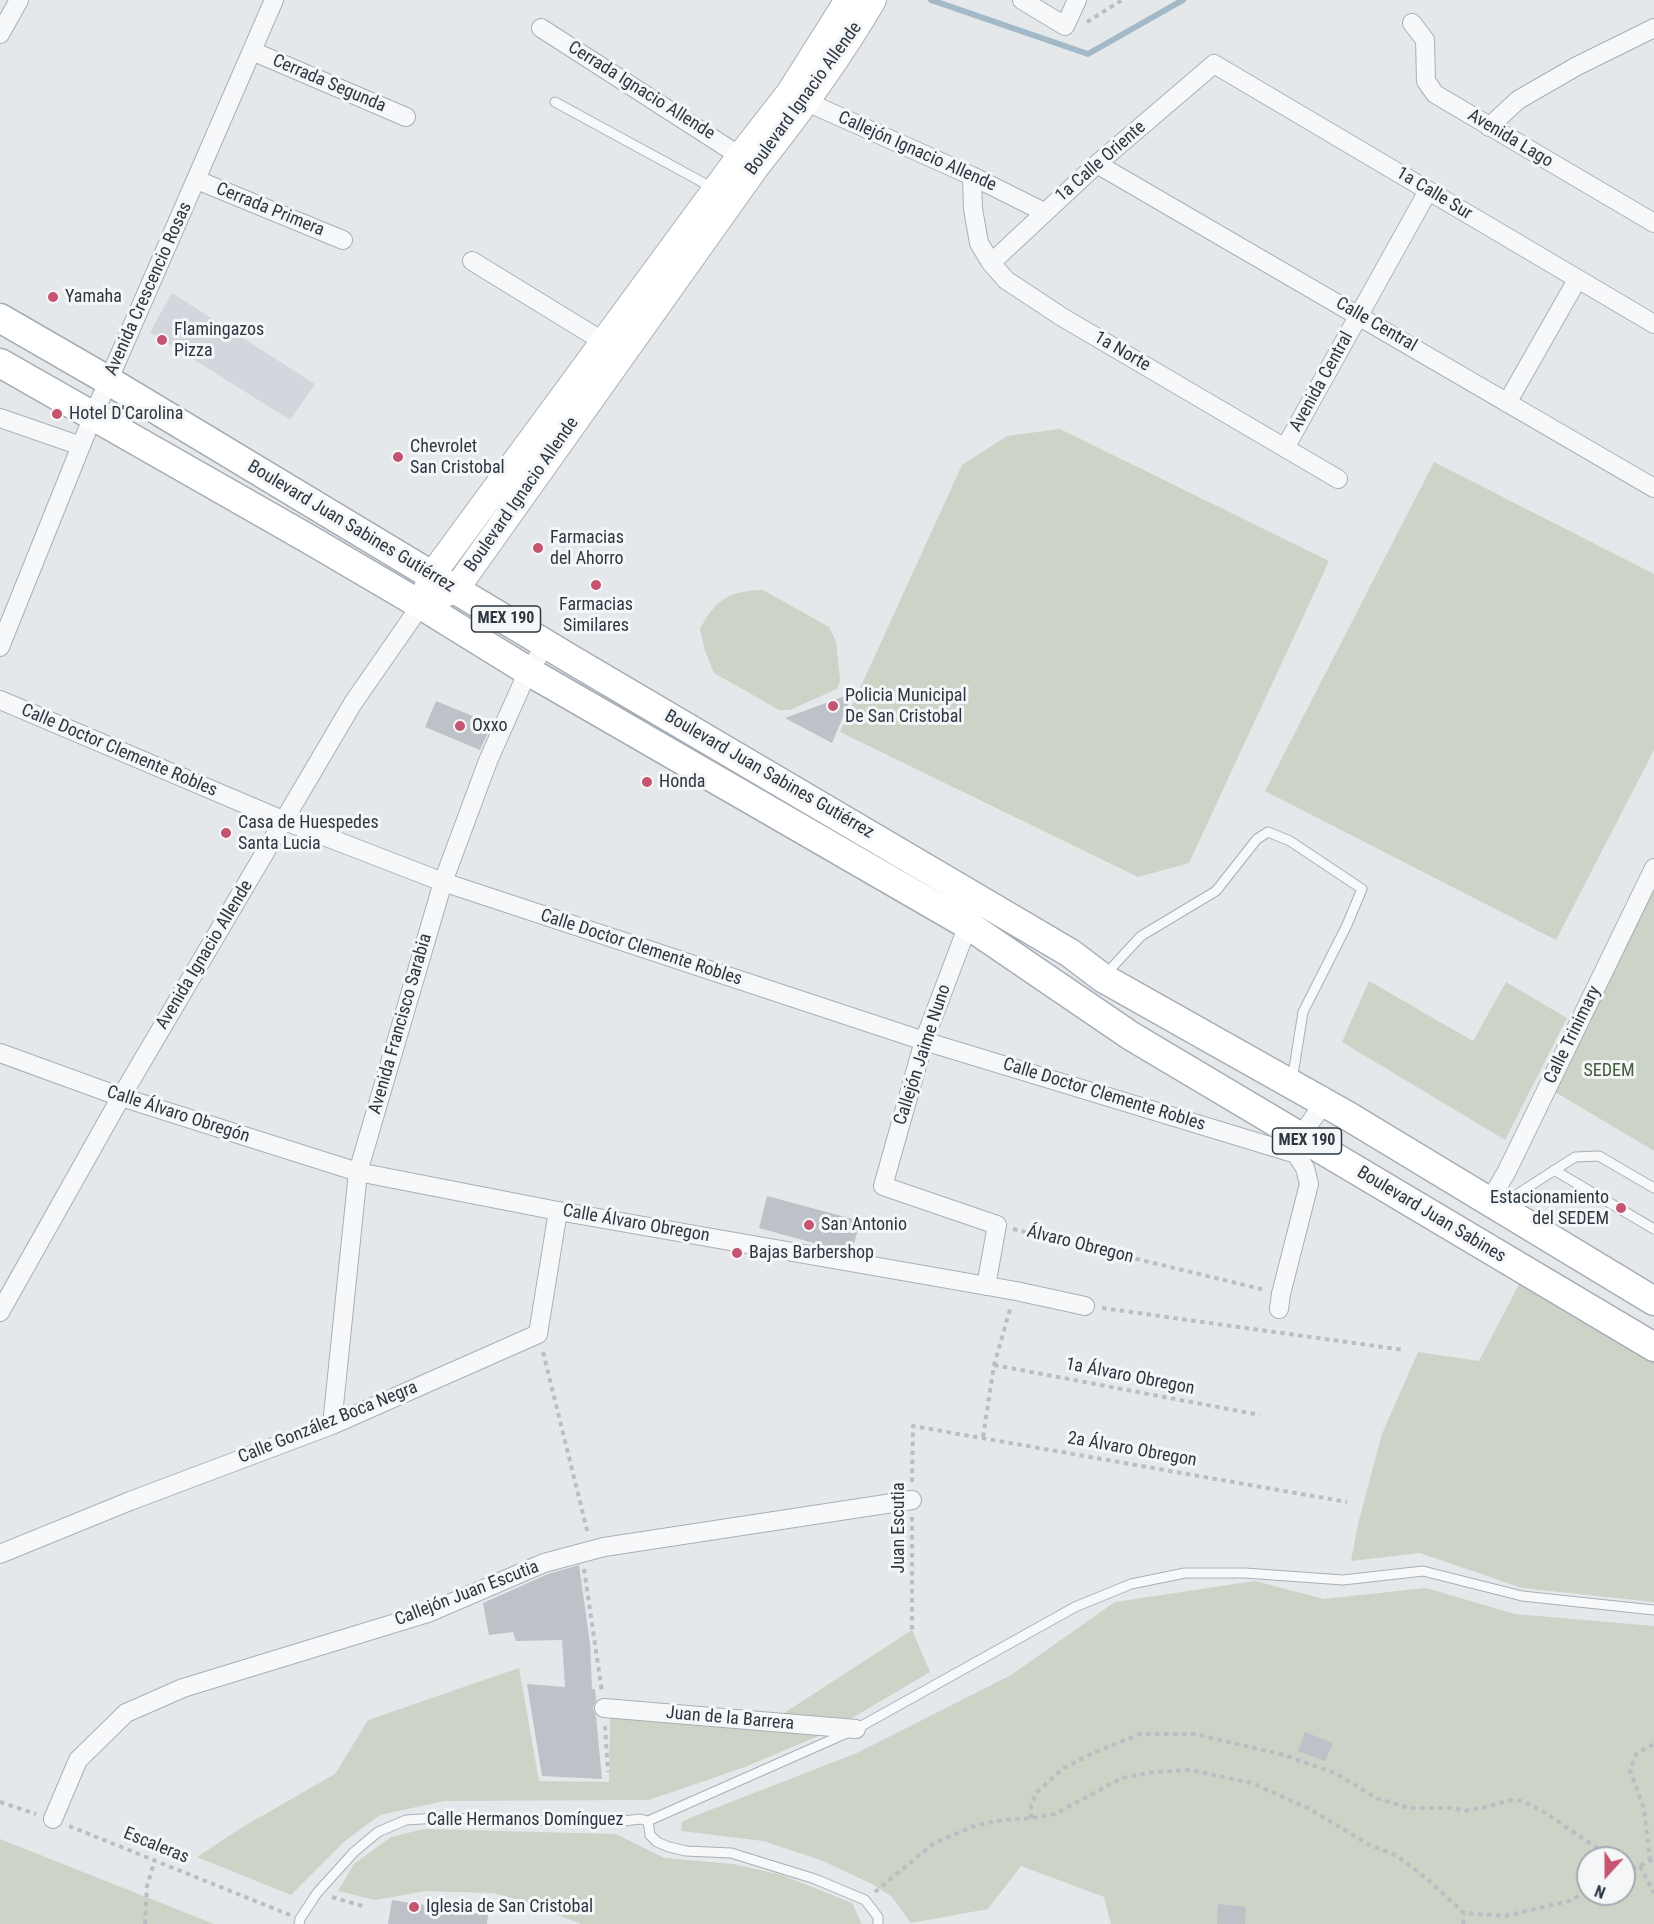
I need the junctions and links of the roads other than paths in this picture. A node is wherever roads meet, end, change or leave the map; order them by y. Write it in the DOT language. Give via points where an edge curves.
graph roads {
  1 [pos="19,0"];
  2 [pos="274,0"];
  3 [pos="848,0"];
  4 [pos="873,0"];
  5 [pos="1023,0"];
  6 [pos="1077,0"];
  7 [pos="1412,23"];
  8 [pos="541,28"];
  9 [pos="1654,28"];
  10 [pos="0,34"];
  11 [pos="252,51"];
  12 [pos="1214,64"];
  13 [pos="798,97"];
  14 [pos="555,102"];
  15 [pos="406,117"];
  16 [pos="1489,127"];
  17 [pos="740,156"];
  18 [pos="1097,164"];
  19 [pos="972,176"];
  20 [pos="197,180"];
  21 [pos="715,189"];
  22 [pos="1428,191"];
  23 [pos="1044,212"];
  24 [pos="1654,223"];
  25 [pos="343,240"];
  26 [pos="472,261"];
  27 [pos="991,263"];
  28 [pos="1577,280"];
  29 [pos="1359,315"];
  30 [pos="0,318"];
  31 [pos="1654,324"];
  32 [pos="604,342"];
  33 [pos="0,363"];
  34 [pos="109,381"];
  35 [pos="1507,403"];
  36 [pos="93,416"];
  37 [pos="0,418"];
  38 [pos="81,446"];
  39 [pos="1285,448"];
  40 [pos="1338,479"];
  41 [pos="1654,488"];
  42 [pos="444,582"];
  43 [pos="421,605"];
  44 [pos="547,644"];
  45 [pos="0,647"];
  46 [pos="528,671"];
  47 [pos="0,700"];
  48 [pos="285,821"];
  49 [pos="1654,868"];
  50 [pos="442,882"];
  51 [pos="968,925"];
  52 [pos="1103,978"];
  53 [pos="924,1041"];
  54 [pos="0,1053"];
  55 [pos="1292,1085"];
  56 [pos="121,1097"];
  57 [pos="1324,1103"];
  58 [pos="1298,1145"];
  59 [pos="1554,1170"];
  60 [pos="358,1172"];
  61 [pos="1654,1188"];
  62 [pos="1497,1206"];
  63 [pos="558,1211"];
  64 [pos="1654,1229"];
  65 [pos="986,1286"];
  66 [pos="1654,1301"];
  67 [pos="1280,1302"];
  68 [pos="1085,1306"];
  69 [pos="0,1312"];
  70 [pos="1654,1347"];
  71 [pos="332,1425"];
  72 [pos="912,1500"];
  73 [pos="0,1554"];
  74 [pos="1654,1610"];
  75 [pos="604,1708"];
  76 [pos="856,1729"];
  77 [pos="53,1819"];
  78 [pos="648,1821"];
  79 [pos="300,1922"];
  80 [pos="878,1924"];
  1 -- 10 [label="street"];
  2 -- 11 [label="street, Avenida Crescencio Rosas"];
  3 -- 13 [label="main road, Boulevard Ignacio Allende"];
  4 -- 13 [label="main road, Boulevard Ignacio Allende" via="846,46"];
  5 -- 6 [label="street" via="1065,26"];
  7 -- 16 [label="street, Avenida Lago" via="1425,40 1426,81 1435,94"];
  8 -- 17 [label="street, Cerrada Ignacio Allende"];
  9 -- 16 [label="street" via="1518,100"];
  11 -- 15 [label="street, Cerrada Segunda"];
  11 -- 20 [label="street, Avenida Crescencio Rosas"];
  12 -- 18 [label="street, 1a Calle Oriente"];
  12 -- 22 [label="street, 1a Calle Sur"];
  13 -- 17 [label="main road, Boulevard Ignacio Allende"];
  13 -- 19 [label="street, Callejón Ignacio Allende"];
  13 -- 42 [label="main road, Boulevard Ignacio Allende" via="749,176"];
  14 -- 21 [label="lane"];
  16 -- 24 [label="street, Avenida Lago"];
  17 -- 21 [label="main road, Boulevard Ignacio Allende"];
  18 -- 23 [label="street, 1a Calle Oriente"];
  18 -- 29 [label="street, Calle Central"];
  19 -- 23 [label="street, Callejón Ignacio Allende"];
  19 -- 27 [label="street, 1a Norte" via="979,243"];
  20 -- 25 [label="street, Cerrada Primera"];
  20 -- 34 [label="street, Avenida Crescencio Rosas"];
  21 -- 32 [label="main road, Boulevard Ignacio Allende"];
  22 -- 28 [label="street, 1a Calle Sur"];
  22 -- 29 [label="street, Avenida Central"];
  23 -- 27 [label="street, 1a Calle Oriente"];
  26 -- 32 [label="street"];
  27 -- 39 [label="street, 1a Norte" via="1006,280 1062,317"];
  28 -- 31 [label="street, 1a Calle Sur"];
  28 -- 35 [label="street"];
  29 -- 35 [label="street, Calle Central"];
  29 -- 39 [label="street, Avenida Central"];
  30 -- 34 [label="main road, Boulevard Juan Sabines Gutiérrez / MEX 190"];
  32 -- 42 [label="main road, Boulevard Ignacio Allende"];
  33 -- 36 [label="main road, Boulevard Juan Sabines Gutiérrez / MEX 190"];
  34 -- 36 [label="street, Avenida Crescencio Rosas"];
  34 -- 42 [label="main road, Boulevard Juan Sabines Gutiérrez / MEX 190"];
  35 -- 41 [label="street, Calle Central"];
  36 -- 38 [label="street, Avenida Crescencio Rosas"];
  36 -- 43 [label="main road, Boulevard Juan Sabines Gutiérrez / MEX 190"];
  37 -- 38 [label="street"];
  38 -- 45 [label="street, Avenida Crescencio Rosas"];
  39 -- 40 [label="street, 1a Norte"];
  42 -- 43 [label="main road, Boulevard Ignacio Allende"];
  42 -- 44 [label="main road, Boulevard Juan Sabines Gutiérrez / MEX 190"];
  43 -- 46 [label="main road, Boulevard Juan Sabines Gutiérrez / MEX 190"];
  43 -- 48 [label="street, Avenida Ignacio Allende" via="353,704"];
  44 -- 46 [label="street, Avenida Francisco Sarabia"];
  44 -- 52 [label="main road, Boulevard Juan Sabines Gutiérrez / MEX 190" via="1070,953"];
  46 -- 50 [label="street, Avenida Francisco Sarabia" via="488,761"];
  46 -- 51 [label="main road, Boulevard Juan Sabines Gutiérrez / MEX 190"];
  47 -- 48 [label="street, Calle Doctor Clemente Robles"];
  48 -- 50 [label="street, Calle Doctor Clemente Robles"];
  48 -- 56 [label="street, Avenida Ignacio Allende"];
  49 -- 62 [label="street, Calle Trinimary" via="1507,1171"];
  50 -- 53 [label="street, Calle Doctor Clemente Robles"];
  50 -- 60 [label="street, Avenida Francisco Sarabia"];
  51 -- 53 [label="street, Callejón Jaime Nuno"];
  51 -- 58 [label="main road, Boulevard Juan Sabines / MEX 190"];
  52 -- 55 [label="main road, MEX 190"];
  52 -- 55 [label="lane" via="1141,936 1216,891 1257,838 1268,832 1290,841 1362,889 1303,1012"];
  53 -- 58 [label="street, Calle Doctor Clemente Robles"];
  53 -- 65 [label="street, Callejón Jaime Nuno" via="883,1186 997,1225"];
  54 -- 56 [label="street, Calle Álvaro Obregón"];
  55 -- 57 [label="main road, MEX 190"];
  56 -- 60 [label="street, Calle Álvaro Obregón"];
  56 -- 69 [label="street, Avenida Ignacio Allende"];
  57 -- 58 [label="street"];
  57 -- 62 [label="main road, MEX 190"];
  58 -- 67 [label="street" via="1309,1184"];
  58 -- 70 [label="main road, Boulevard Juan Sabines / MEX 190" via="1326,1151"];
  59 -- 61 [label="lane" via="1575,1157 1599,1156"];
  59 -- 62 [label="lane"];
  59 -- 64 [label="lane"];
  60 -- 63 [label="street, Calle Álvaro Obregon"];
  60 -- 71 [label="street, Avenida Francisco Sarabia"];
  62 -- 66 [label="main road, MEX 190"];
  63 -- 65 [label="street, Calle Álvaro Obregon"];
  63 -- 71 [label="street, Calle González Boca Negra" via="538,1334"];
  65 -- 68 [label="street, Calle Álvaro Obregon"];
  71 -- 73 [label="street, Calle González Boca Negra"];
  72 -- 77 [label="street, Callejón Juan Escutia" via="604,1547 544,1563 428,1612 183,1688 126,1713 78,1760"];
  74 -- 76 [label="lane" via="1522,1596 1423,1571 1343,1580 1185,1573 1131,1584 1076,1607"];
  75 -- 76 [label="street, Juan de la Barrera"];
  76 -- 78 [label="lane"];
  78 -- 79 [label="lane, Calle Hermanos Domínguez" via="406,1820 378,1832 354,1852 317,1893"];
  78 -- 80 [label="lane" via="650,1835 669,1847 730,1853 815,1879 865,1900 879,1917"];
}
